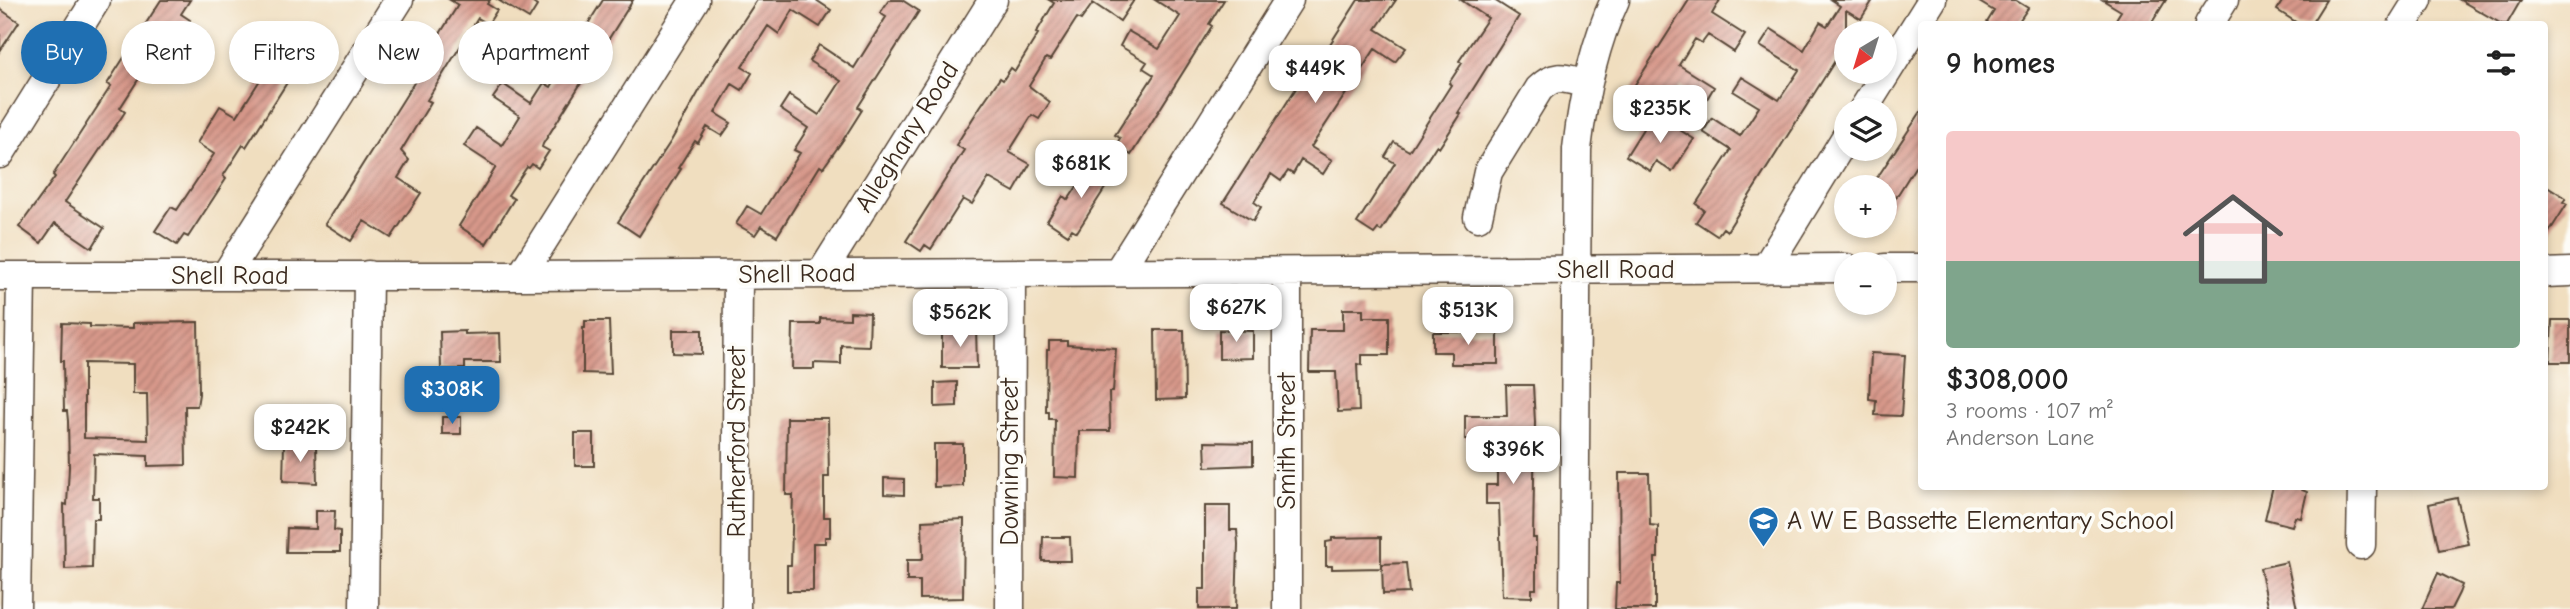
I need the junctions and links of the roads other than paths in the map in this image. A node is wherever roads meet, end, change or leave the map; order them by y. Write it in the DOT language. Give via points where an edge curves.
graph roads {
  1 [pos="96,0"];
  2 [pos="399,0"];
  3 [pos="695,0"];
  4 [pos="993,0"];
  5 [pos="1289,0"];
  6 [pos="1615,0"];
  7 [pos="1932,0"];
  8 [pos="2224,0"];
  9 [pos="2418,0"];
  10 [pos="1919,21"];
  11 [pos="2211,21"];
  12 [pos="2405,21"];
  13 [pos="1918,22"];
  14 [pos="1587,84"];
  15 [pos="1871,98"];
  16 [pos="0,153"];
  17 [pos="1834,157"];
  18 [pos="1478,217"];
  19 [pos="1834,268"];
  20 [pos="1897,268"];
  21 [pos="1918,268"];
  22 [pos="1765,269"];
  23 [pos="1575,270"];
  24 [pos="1118,272"];
  25 [pos="2548,272"];
  26 [pos="2570,272"];
  27 [pos="1287,273"];
  28 [pos="821,274"];
  29 [pos="1011,274"];
  30 [pos="225,275"];
  31 [pos="368,275"];
  32 [pos="738,275"];
  33 [pos="11,276"];
  34 [pos="521,276"];
  35 [pos="2362,490"];
  36 [pos="2361,545"];
  37 [pos="16,609"];
  38 [pos="364,609"];
  39 [pos="736,609"];
  40 [pos="1010,609"];
  41 [pos="1287,609"];
  42 [pos="1574,609"];
  1 -- 16 [label="street"];
  2 -- 30 [label="street"];
  3 -- 34 [label="street"];
  4 -- 28 [label="street, Alleghany Road"];
  5 -- 24 [label="street"];
  6 -- 14 [label="street"];
  7 -- 10 [label="street"];
  8 -- 11 [label="street"];
  9 -- 12 [label="street"];
  13 -- 15 [label="street"];
  14 -- 18 [label="street" via="1556,78 1539,89 1488,172"];
  14 -- 23 [label="street" via="1577,149"];
  17 -- 22 [label="street"];
  19 -- 22 [label="street, Shell Road"];
  20 -- 21 [label="street"];
  22 -- 23 [label="street, Shell Road"];
  23 -- 27 [label="street, Shell Road"];
  23 -- 42 [label="street"];
  24 -- 27 [label="street, Shell Road"];
  24 -- 29 [label="street, Shell Road"];
  25 -- 26 [label="street"];
  27 -- 41 [label="street, Smith Street"];
  28 -- 29 [label="street, Shell Road"];
  28 -- 32 [label="street, Shell Road"];
  29 -- 40 [label="street, Downing Street"];
  30 -- 31 [label="street, Shell Road"];
  30 -- 33 [label="street, Shell Road"];
  31 -- 34 [label="street, Shell Road"];
  31 -- 38 [label="street"];
  32 -- 34 [label="street, Shell Road"];
  32 -- 39 [label="street, Rutherford Street"];
  33 -- 37 [label="street"];
  35 -- 36 [label="street"];
}
